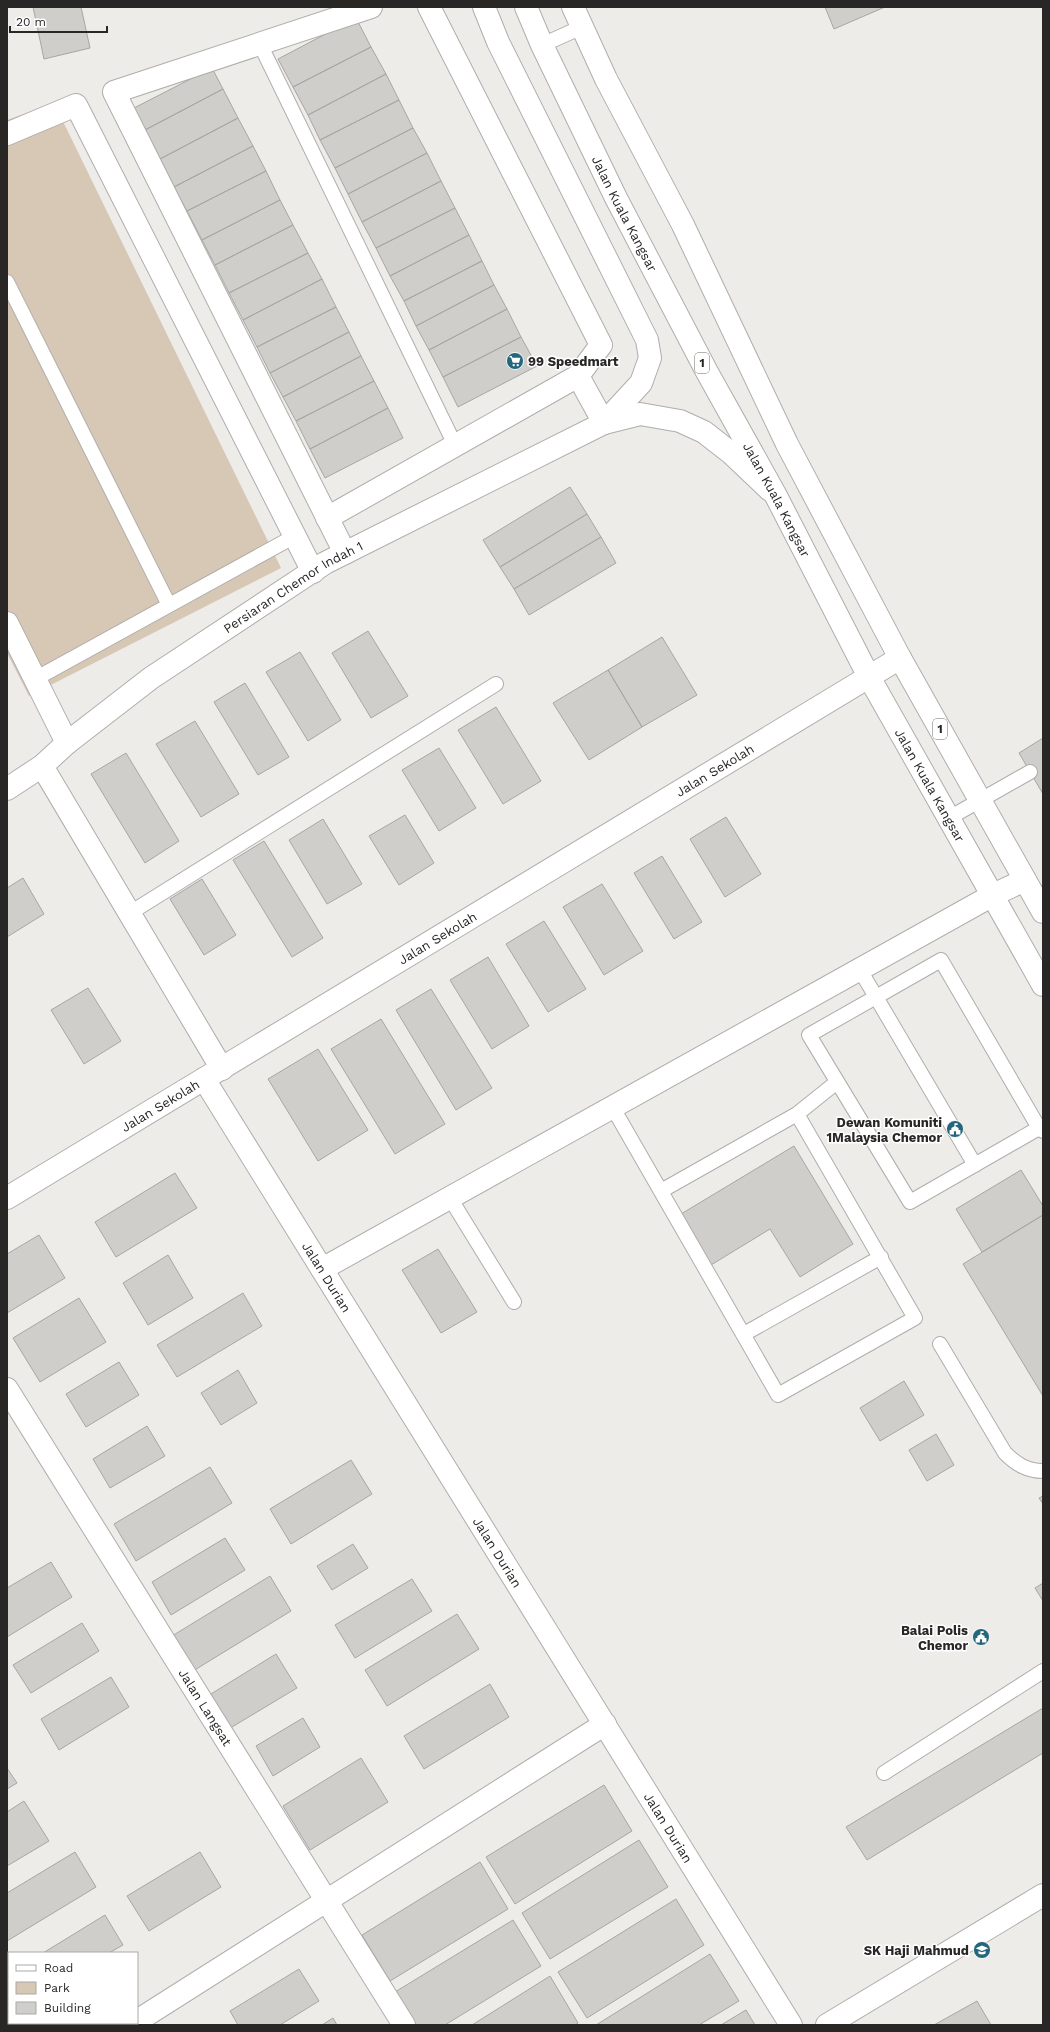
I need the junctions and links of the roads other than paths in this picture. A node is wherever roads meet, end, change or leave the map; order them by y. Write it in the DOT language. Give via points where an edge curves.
graph roads {
  1 [pos="371,7"];
  2 [pos="429,7"];
  3 [pos="484,7"];
  4 [pos="526,7"];
  5 [pos="572,7"];
  6 [pos="582,27"];
  7 [pos="260,44"];
  8 [pos="542,45"];
  9 [pos="7,134"];
  10 [pos="7,282"];
  11 [pos="578,376"];
  12 [pos="604,423"];
  13 [pos="455,445"];
  14 [pos="775,494"];
  15 [pos="327,518"];
  16 [pos="295,536"];
  17 [pos="344,553"];
  18 [pos="312,572"];
  19 [pos="169,605"];
  20 [pos="7,623"];
  21 [pos="900,658"];
  22 [pos="869,677"];
  23 [pos="35,679"];
  24 [pos="496,684"];
  25 [pos="67,743"];
  26 [pos="42,766"];
  27 [pos="1030,772"];
  28 [pos="7,789"];
  29 [pos="980,801"];
  30 [pos="949,818"];
  31 [pos="1025,880"];
  32 [pos="993,895"];
  33 [pos="1043,912"];
  34 [pos="130,913"];
  35 [pos="860,970"];
  36 [pos="1040,973"];
  37 [pos="876,997"];
  38 [pos="222,1069"];
  39 [pos="204,1079"];
  40 [pos="837,1082"];
  41 [pos="614,1108"];
  42 [pos="797,1114"];
  43 [pos="1041,1129"];
  44 [pos="975,1165"];
  45 [pos="661,1191"];
  46 [pos="7,1198"];
  47 [pos="450,1198"];
  48 [pos="881,1257"];
  49 [pos="322,1269"];
  50 [pos="514,1302"];
  51 [pos="744,1334"];
  52 [pos="940,1344"];
  53 [pos="7,1389"];
  54 [pos="1043,1471"];
  55 [pos="1043,1671"];
  56 [pos="605,1724"];
  57 [pos="884,1773"];
  58 [pos="1043,1895"];
  59 [pos="326,1900"];
  60 [pos="138,2020"];
  61 [pos="404,2025"];
  62 [pos="791,2025"];
  63 [pos="828,2025"];
  1 -- 7 [label="main road"];
  2 -- 11 [label="main road" via="601,345"];
  3 -- 12 [label="main road" via="498,42 647,340 650,358 641,383"];
  4 -- 8 [label="main road, Jalan Kuala Kangsar / 1"];
  5 -- 6 [label="main road, 1"];
  6 -- 8 [label="lane"];
  6 -- 21 [label="main road, 1" via="606,79 683,225 787,444"];
  7 -- 13 [label="lane"];
  7 -- 15 [label="main road" via="114,92"];
  8 -- 14 [label="main road, Jalan Kuala Kangsar / 1" via="619,205"];
  9 -- 16 [label="main road" via="76,105"];
  10 -- 19 [label="lane"];
  11 -- 12 [label="main road"];
  11 -- 13 [label="main road"];
  12 -- 14 [label="main road" via="640,414 680,421 704,432"];
  12 -- 17 [label="main road, Persiaran Chemor Indah 1"];
  13 -- 15 [label="main road"];
  14 -- 22 [label="main road, Jalan Kuala Kangsar / 1"];
  15 -- 17 [label="main road"];
  16 -- 18 [label="main road"];
  16 -- 19 [label="lane"];
  17 -- 18 [label="main road, Persiaran Chemor Indah 1"];
  18 -- 25 [label="main road, Persiaran Chemor Indah 1" via="152,678"];
  19 -- 23 [label="lane"];
  20 -- 23 [label="main road"];
  21 -- 22 [label="main road, Jalan Sekolah"];
  21 -- 29 [label="main road, 1"];
  22 -- 30 [label="main road, Jalan Kuala Kangsar / 1"];
  22 -- 38 [label="main road, Jalan Sekolah"];
  23 -- 25 [label="main road"];
  24 -- 34 [label="lane"];
  25 -- 26 [label="main road, Persiaran Chemor Indah 1"];
  26 -- 28 [label="main road, Persiaran Chemor Indah 1"];
  26 -- 34 [label="main road"];
  27 -- 29 [label="lane"];
  29 -- 30 [label="lane"];
  29 -- 31 [label="main road, 1"];
  30 -- 32 [label="main road, Jalan Kuala Kangsar / 1"];
  31 -- 32 [label="main road"];
  31 -- 33 [label="main road, 1"];
  32 -- 35 [label="main road"];
  32 -- 36 [label="main road, Jalan Kuala Kangsar / 1"];
  34 -- 38 [label="main road"];
  35 -- 37 [label="lane"];
  35 -- 41 [label="main road"];
  37 -- 40 [label="lane" via="809,1035"];
  37 -- 43 [label="lane" via="941,960"];
  37 -- 44 [label="lane"];
  38 -- 39 [label="main road, Jalan Sekolah"];
  39 -- 46 [label="main road, Jalan Sekolah"];
  39 -- 49 [label="main road, Jalan Durian"];
  40 -- 42 [label="lane"];
  40 -- 44 [label="lane" via="910,1202"];
  41 -- 45 [label="lane"];
  41 -- 47 [label="main road"];
  42 -- 45 [label="lane"];
  42 -- 48 [label="lane"];
  43 -- 44 [label="lane"];
  45 -- 51 [label="lane"];
  47 -- 49 [label="main road"];
  47 -- 50 [label="lane"];
  48 -- 51 [label="lane"];
  48 -- 51 [label="lane" via="915,1318 778,1395"];
  49 -- 56 [label="main road, Jalan Durian"];
  52 -- 54 [label="lane" via="1005,1453 1016,1464 1034,1471"];
  53 -- 59 [label="main road, Jalan Langsat"];
  55 -- 57 [label="lane"];
  56 -- 59 [label="main road"];
  56 -- 62 [label="main road, Jalan Durian"];
  58 -- 63 [label="main road"];
  59 -- 60 [label="main road"];
  59 -- 61 [label="main road, Jalan Langsat"];
}
